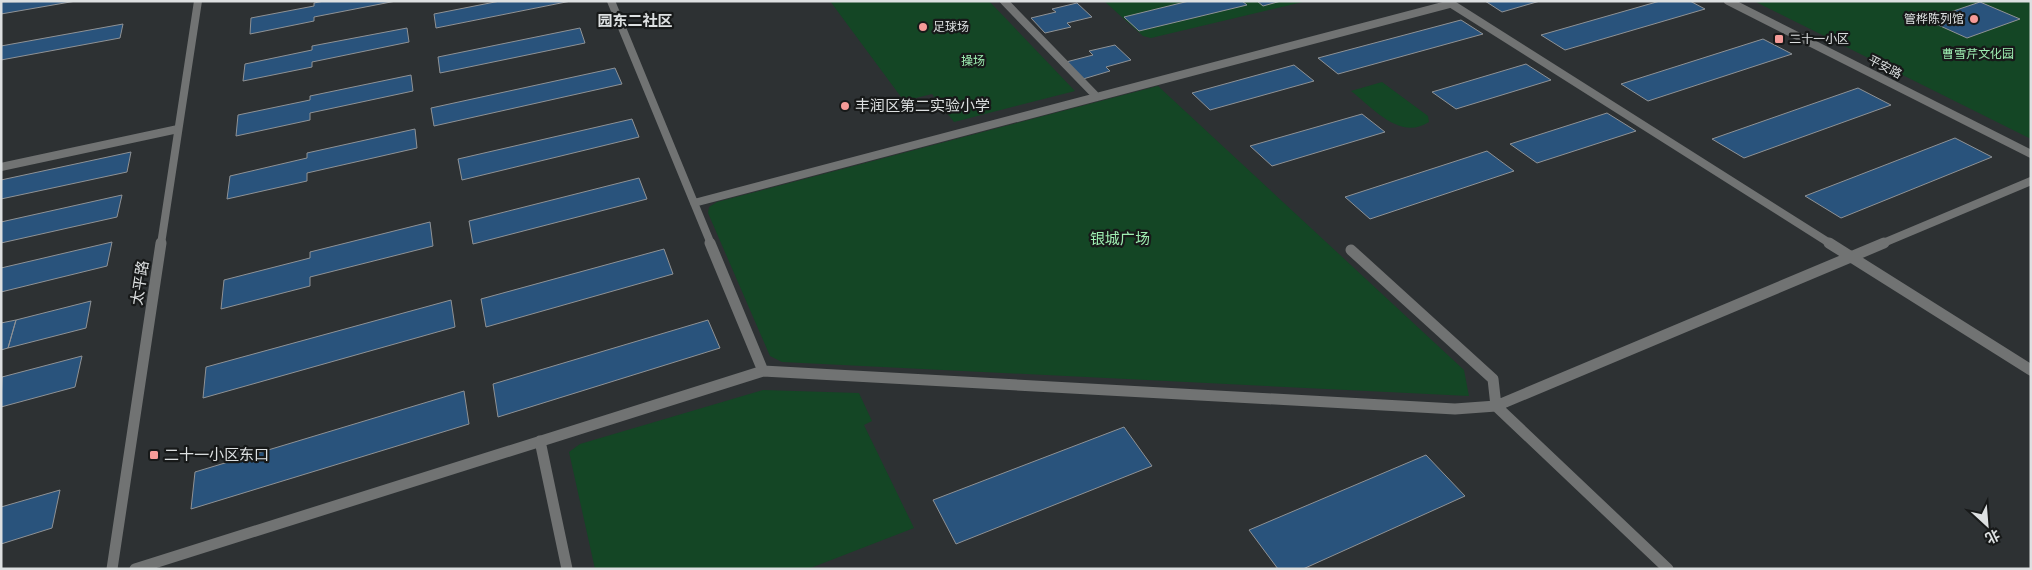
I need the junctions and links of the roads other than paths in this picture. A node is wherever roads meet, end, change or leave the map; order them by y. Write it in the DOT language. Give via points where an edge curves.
graph roads {
  1 [pos="198,1"];
  2 [pos="611,1"];
  3 [pos="1004,1"];
  4 [pos="1728,1"];
  5 [pos="1448,2"];
  6 [pos="1096,97"];
  7 [pos="178,129"];
  8 [pos="2031,154"];
  9 [pos="1,167"];
  10 [pos="2031,181"];
  11 [pos="694,203"];
  12 [pos="1351,250"];
  13 [pos="1850,257"];
  14 [pos="2031,370"];
  15 [pos="763,372"];
  16 [pos="1496,406"];
  17 [pos="540,441"];
  18 [pos="112,569"];
  19 [pos="135,569"];
  20 [pos="567,569"];
  21 [pos="1668,569"];
  1 -- 7 [label="street, 太平路"];
  2 -- 11 [label="street"];
  3 -- 6 [label="street"];
  4 -- 8 [label="street, 平安路"];
  5 -- 6 [label="street"];
  5 -- 13 [label="street"];
  6 -- 11 [label="street"];
  7 -- 9 [label="street"];
  7 -- 18 [label="street, 太平路"];
  10 -- 13 [label="street"];
  11 -- 15 [label="street"];
  12 -- 16 [label="street" via="1493,379"];
  13 -- 14 [label="street"];
  13 -- 16 [label="street"];
  15 -- 16 [label="street" via="1455,410"];
  15 -- 17 [label="street"];
  16 -- 21 [label="street"];
  17 -- 19 [label="street"];
  17 -- 20 [label="street"];
}
